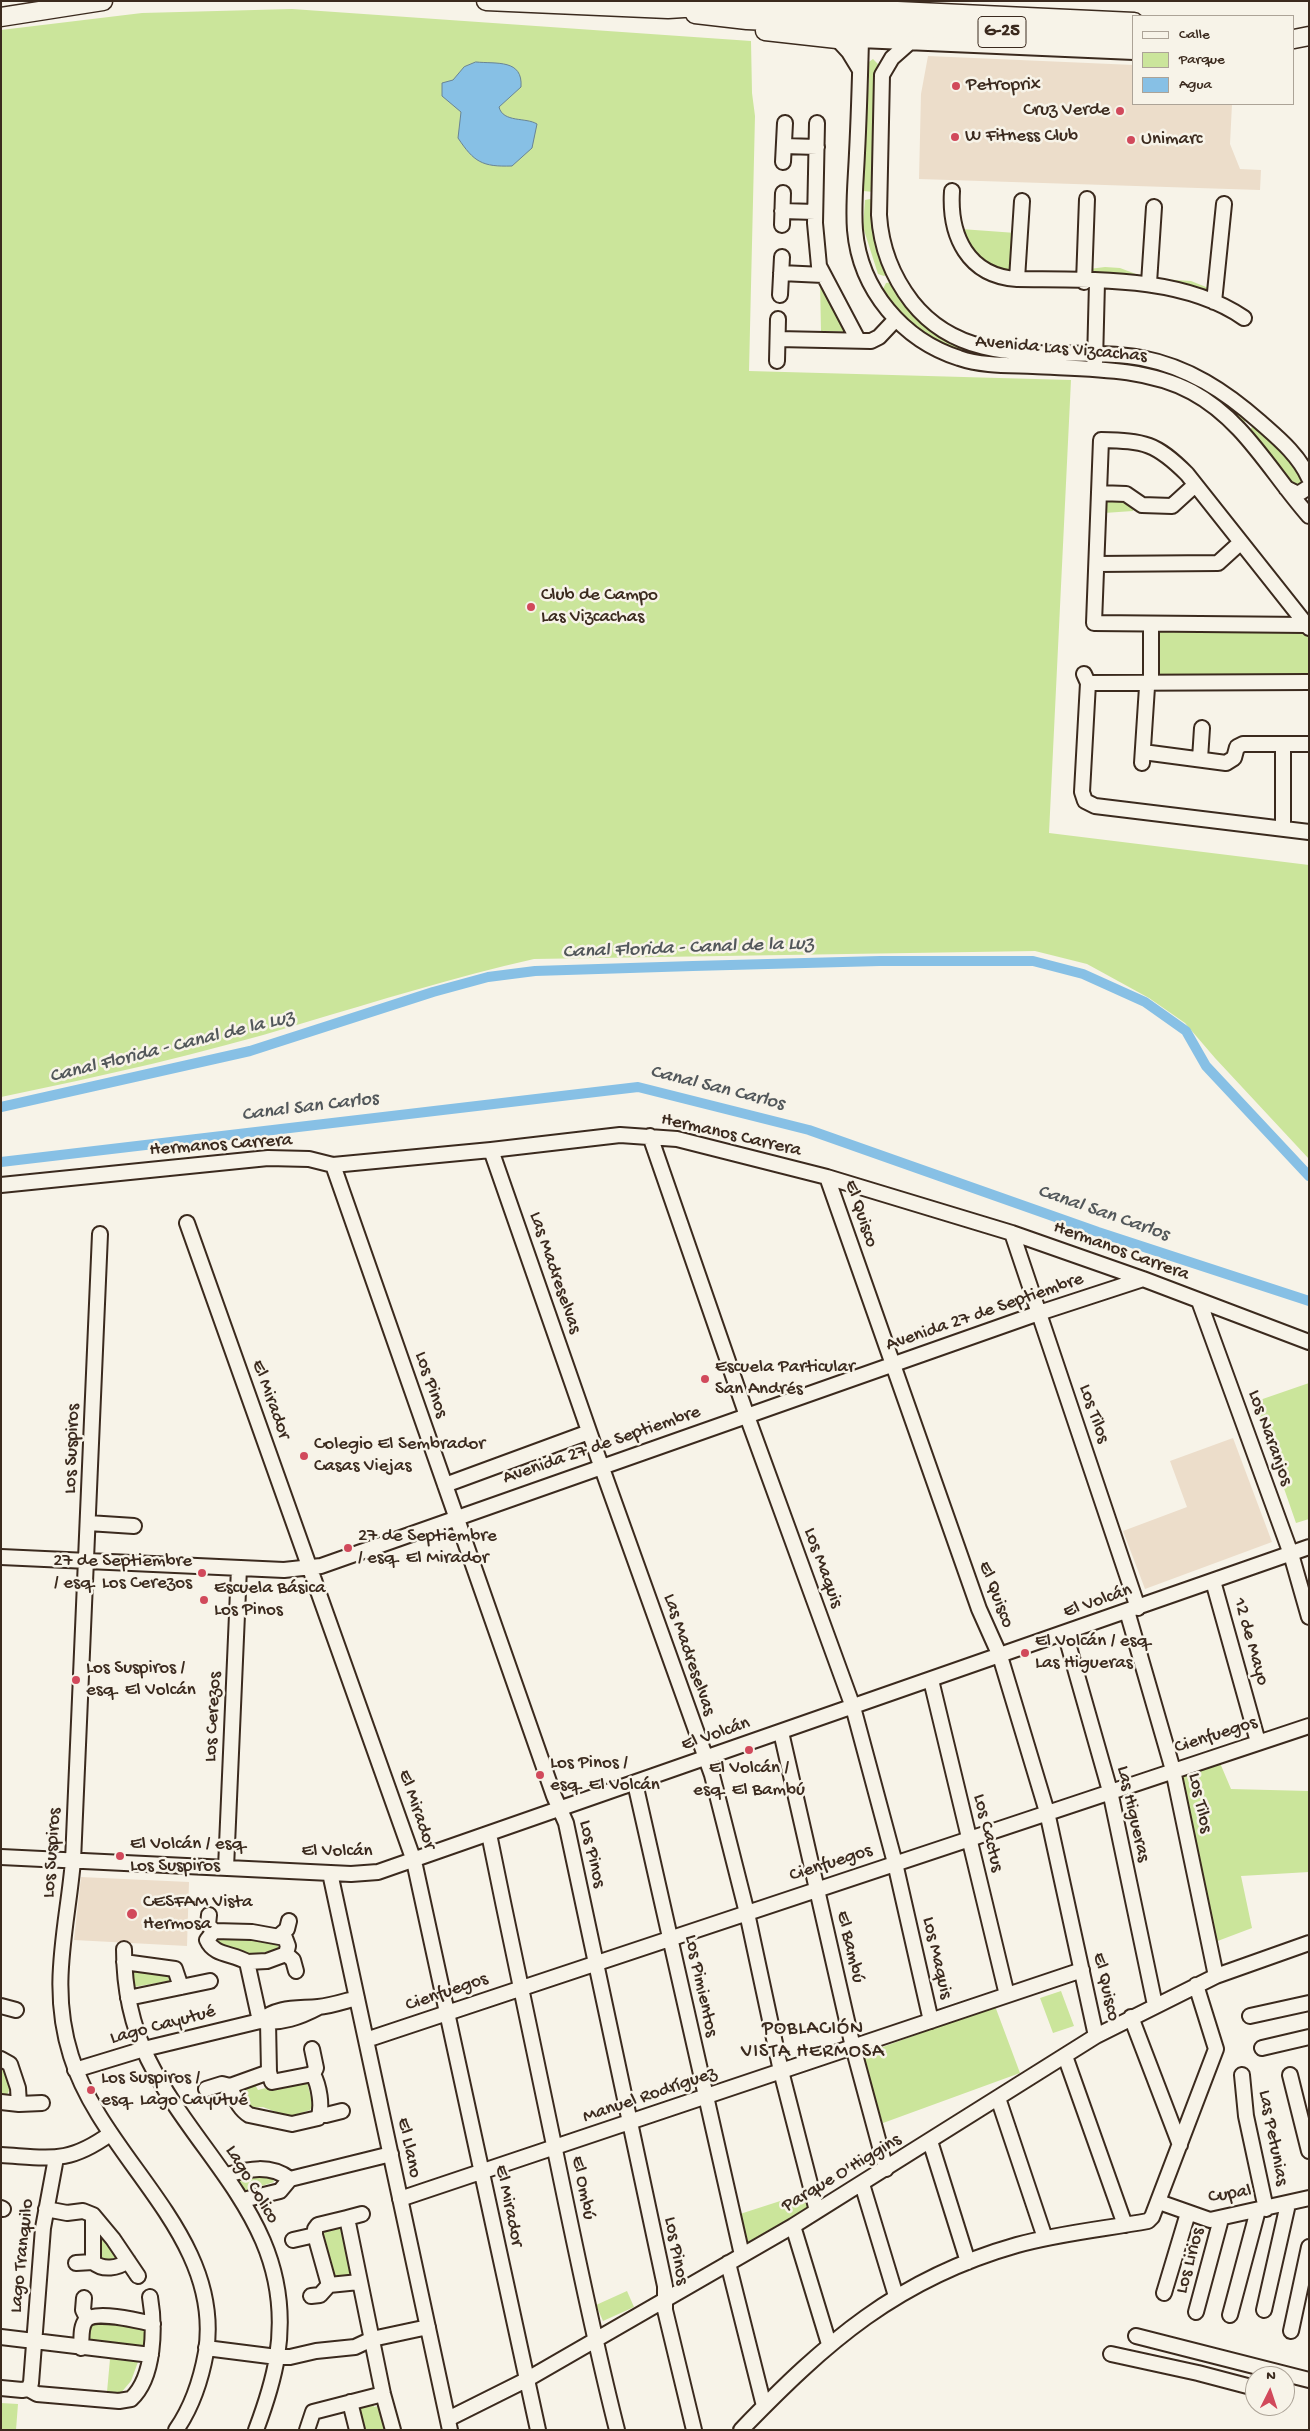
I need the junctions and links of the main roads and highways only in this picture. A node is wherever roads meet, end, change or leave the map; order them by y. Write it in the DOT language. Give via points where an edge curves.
graph roads {
  1 [pos="103,1"];
  2 [pos="486,1"];
  3 [pos="747,3"];
  4 [pos="668,9"];
  5 [pos="1,17"];
  6 [pos="716,18"];
  7 [pos="1132,22"];
  8 [pos="868,25"];
  9 [pos="1132,38"];
  10 [pos="836,39"];
  1 -- 5 [label="main road"];
  2 -- 4 [label="main road, G-25"];
  3 -- 4 [label="main road, G-25"];
  3 -- 8 [label="main road, G-25"];
  4 -- 6 [label="main road, G-25"];
  6 -- 8 [label="main road, G-25"];
  6 -- 10 [label="main road" via="757,30"];
  7 -- 8 [label="main road, G-25"];
  8 -- 9 [label="main road, G-25"];
}
